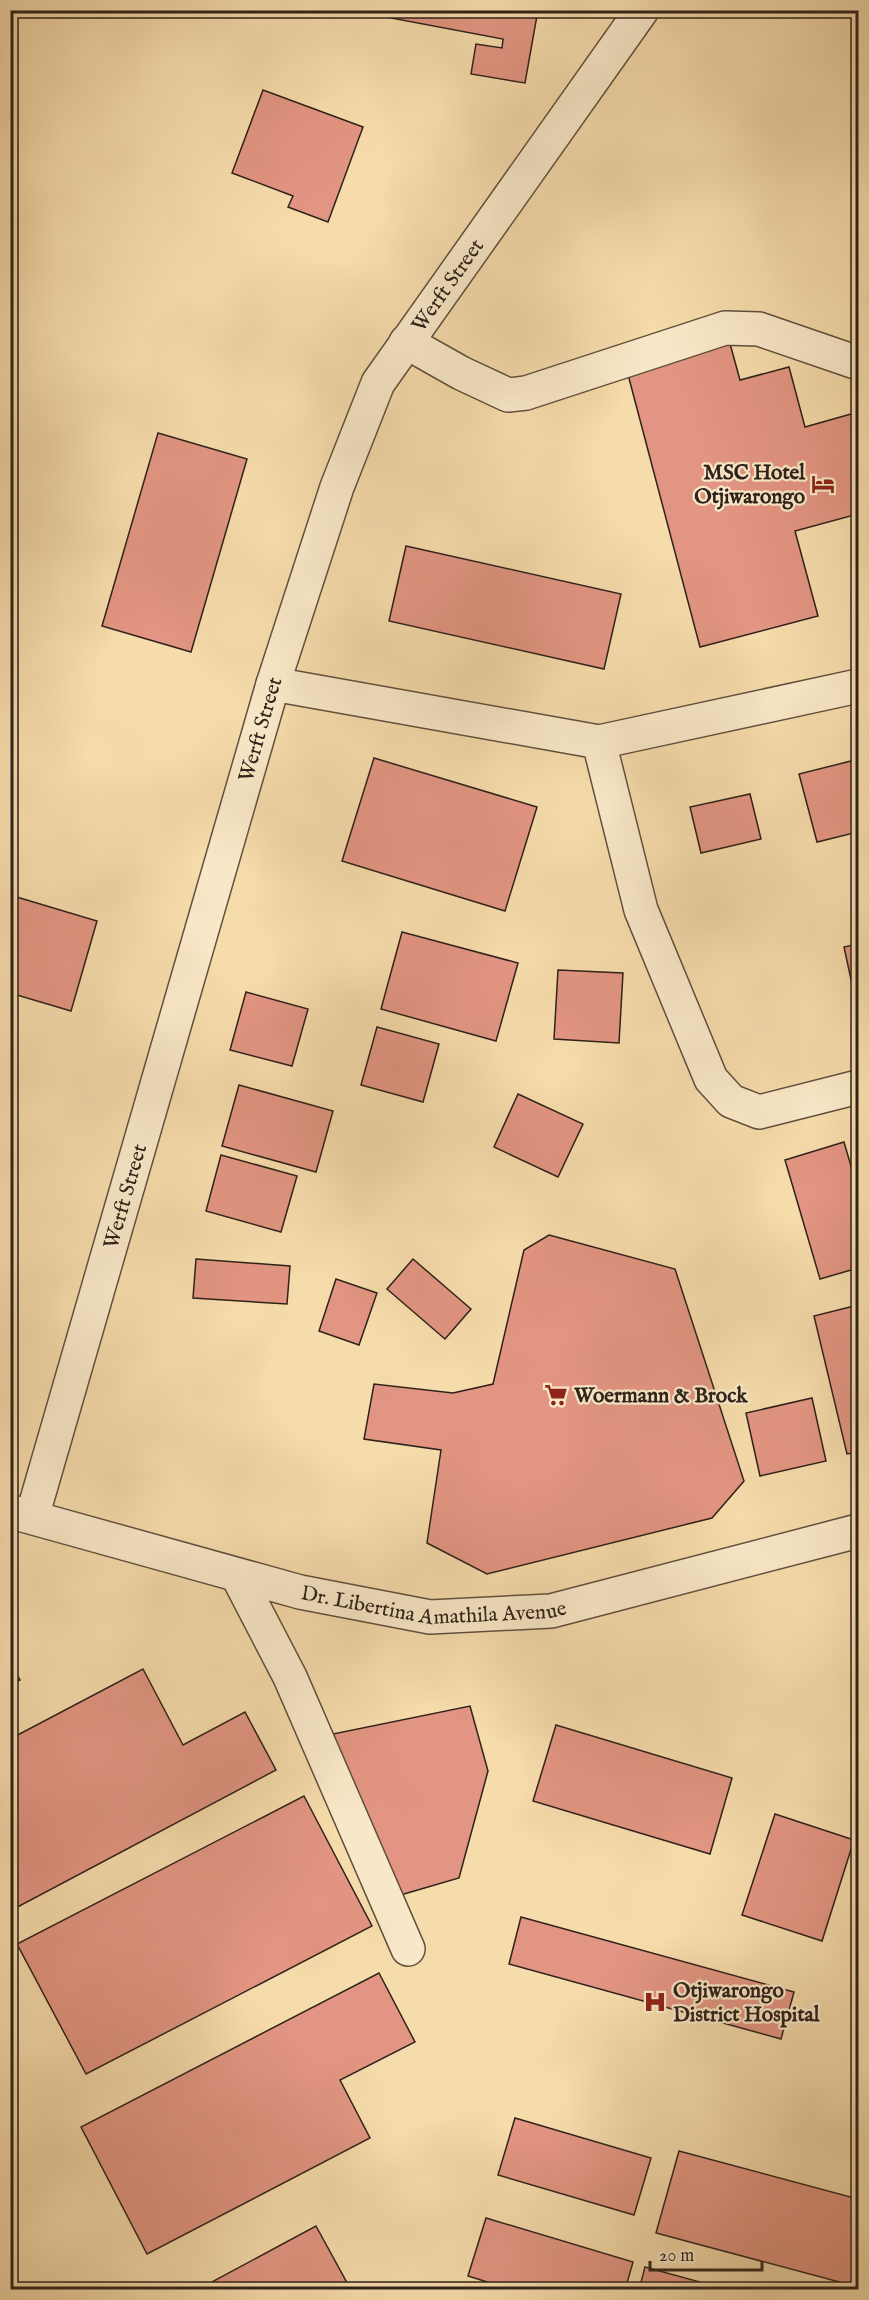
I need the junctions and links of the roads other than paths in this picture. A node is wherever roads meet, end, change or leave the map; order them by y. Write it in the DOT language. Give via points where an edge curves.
graph roads {
  1 [pos="642,10"];
  2 [pos="406,342"];
  3 [pos="858,363"];
  4 [pos="273,684"];
  5 [pos="858,686"];
  6 [pos="598,742"];
  7 [pos="858,1087"];
  8 [pos="21,1514"];
  9 [pos="858,1531"];
  10 [pos="237,1575"];
  11 [pos="408,1949"];
  1 -- 2 [label="street, Werft Street"];
  2 -- 3 [label="street" via="461,374 508,395 526,393 725,328 759,329"];
  2 -- 4 [label="street, Werft Street" via="378,383 338,487"];
  4 -- 6 [label="street"];
  4 -- 8 [label="street, Werft Street"];
  5 -- 6 [label="street"];
  6 -- 7 [label="street" via="641,910 711,1079 730,1101 759,1112"];
  8 -- 10 [label="street, Dr. Libertina Amathila Avenue"];
  9 -- 10 [label="street, Dr. Libertina Amathila Avenue" via="551,1611 430,1617 300,1592"];
  10 -- 11 [label="street" via="290,1677"];
}
